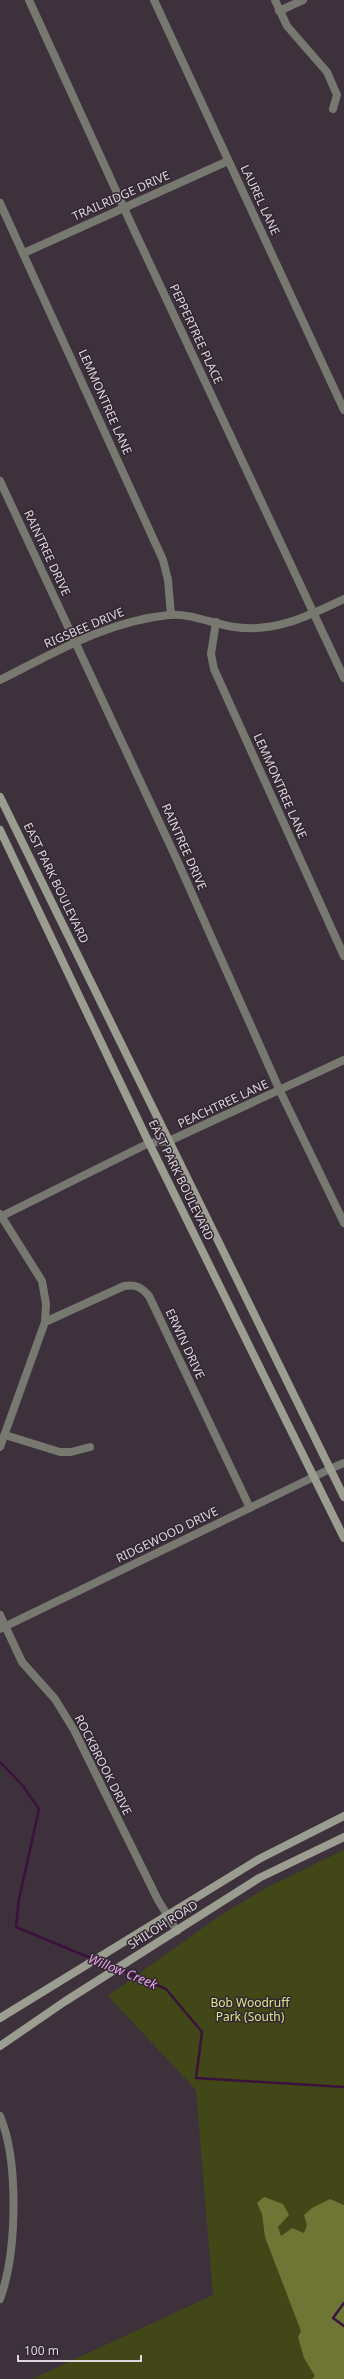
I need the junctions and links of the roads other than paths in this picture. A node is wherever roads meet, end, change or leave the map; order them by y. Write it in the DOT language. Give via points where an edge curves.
graph roads {
  1 [pos="29,0"];
  2 [pos="154,0"];
  3 [pos="275,0"];
  4 [pos="303,0"];
  5 [pos="280,11"];
  6 [pos="333,109"];
  7 [pos="228,161"];
  8 [pos="0,204"];
  9 [pos="125,208"];
  10 [pos="24,253"];
  11 [pos="344,410"];
  12 [pos="0,481"];
  13 [pos="344,599"];
  14 [pos="314,614"];
  15 [pos="171,615"];
  16 [pos="216,622"];
  17 [pos="76,641"];
  18 [pos="344,678"];
  19 [pos="0,680"];
  20 [pos="0,797"];
  21 [pos="0,830"];
  22 [pos="344,956"];
  23 [pos="344,1060"];
  24 [pos="280,1091"];
  25 [pos="170,1141"];
  26 [pos="149,1143"];
  27 [pos="1,1215"];
  28 [pos="344,1223"];
  29 [pos="45,1322"];
  30 [pos="4,1434"];
  31 [pos="0,1447"];
  32 [pos="90,1447"];
  33 [pos="344,1463"];
  34 [pos="330,1469"];
  35 [pos="314,1477"];
  36 [pos="344,1497"];
  37 [pos="250,1508"];
  38 [pos="344,1538"];
  39 [pos="0,1615"];
  40 [pos="3,1627"];
  41 [pos="344,1816"];
  42 [pos="344,1837"];
  43 [pos="167,1915"];
  44 [pos="177,1931"];
  45 [pos="0,2018"];
  46 [pos="0,2046"];
  47 [pos="0,2116"];
  48 [pos="0,2299"];
  1 -- 9 [label="street, PEPPERTREE PLACE"];
  2 -- 7 [label="street, LAUREL LANE"];
  3 -- 5 [label="street"];
  4 -- 5 [label="street"];
  5 -- 6 [label="street" via="287,26 327,72 337,94"];
  7 -- 9 [label="street, TRAILRIDGE DRIVE"];
  7 -- 11 [label="street, LAUREL LANE"];
  8 -- 10 [label="street, LEMMONTREE LANE"];
  9 -- 10 [label="street, TRAILRIDGE DRIVE"];
  9 -- 14 [label="street, PEPPERTREE PLACE"];
  10 -- 15 [label="street, LEMMONTREE LANE" via="163,560 168,580"];
  12 -- 17 [label="street, RAINTREE DRIVE"];
  13 -- 14 [label="street, RIGSBEE DRIVE"];
  14 -- 16 [label="street, RIGSBEE DRIVE" via="273,628 233,627"];
  14 -- 18 [label="street, PEPPERTREE PLACE"];
  15 -- 16 [label="street, RIGSBEE DRIVE"];
  15 -- 17 [label="street, RIGSBEE DRIVE" via="130,620"];
  16 -- 22 [label="street, LEMMONTREE LANE" via="211,654 214,669"];
  17 -- 19 [label="street, RIGSBEE DRIVE"];
  17 -- 24 [label="street, RAINTREE DRIVE"];
  20 -- 25 [label="main road, EAST PARK BOULEVARD"];
  21 -- 26 [label="main road, EAST PARK BOULEVARD"];
  23 -- 24 [label="street, PEACHTREE LANE"];
  24 -- 25 [label="street, PEACHTREE LANE"];
  24 -- 28 [label="street, RAINTREE DRIVE"];
  25 -- 26 [label="street, PEACHTREE LANE"];
  25 -- 34 [label="main road, EAST PARK BOULEVARD"];
  26 -- 27 [label="street, PEACHTREE LANE"];
  26 -- 35 [label="main road, EAST PARK BOULEVARD"];
  27 -- 29 [label="street" via="42,1281 46,1304"];
  29 -- 30 [label="street"];
  29 -- 37 [label="street, ERWIN DRIVE" via="124,1286 132,1284 142,1288 149,1296"];
  30 -- 31 [label="street"];
  30 -- 32 [label="street" via="60,1452"];
  33 -- 34 [label="street, RIDGEWOOD DRIVE"];
  34 -- 35 [label="street, RIDGEWOOD DRIVE"];
  34 -- 36 [label="main road, EAST PARK BOULEVARD"];
  35 -- 37 [label="street, RIDGEWOOD DRIVE"];
  35 -- 38 [label="main road, EAST PARK BOULEVARD"];
  37 -- 40 [label="street, RIDGEWOOD DRIVE"];
  39 -- 40 [label="street, ROCKBROOK DRIVE"];
  40 -- 43 [label="street, ROCKBROOK DRIVE" via="22,1662 55,1699 74,1730"];
  41 -- 43 [label="main road, SHILOH ROAD" via="259,1859"];
  42 -- 44 [label="main road, SHILOH ROAD" via="259,1878"];
  43 -- 44 [label="street, ROCKBROOK DRIVE"];
  43 -- 45 [label="main road, SHILOH ROAD"];
  44 -- 46 [label="main road, SHILOH ROAD" via="84,1989"];
  47 -- 48 [label="street" via="11,2151 12,2233 8,2278"];
}
